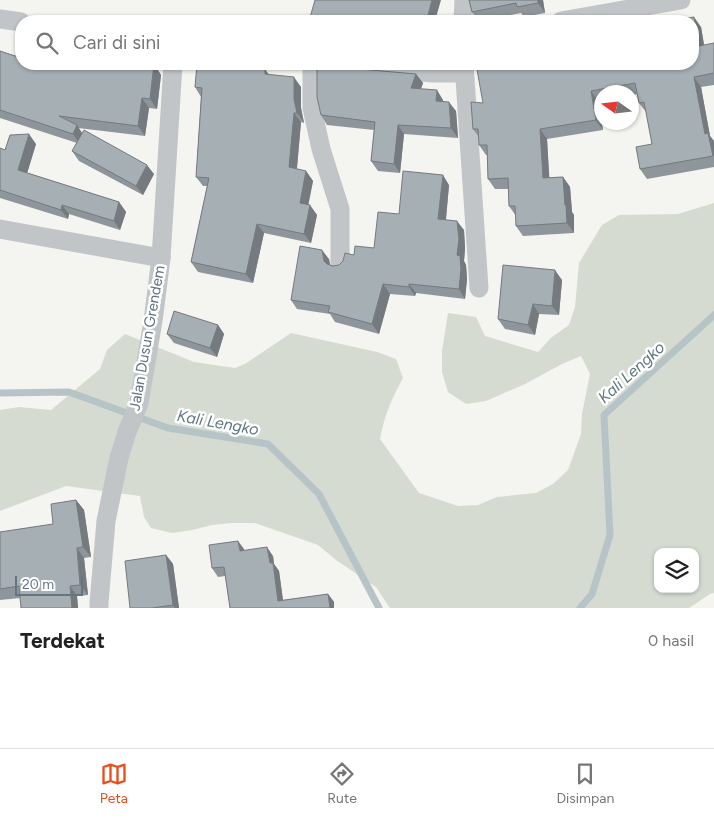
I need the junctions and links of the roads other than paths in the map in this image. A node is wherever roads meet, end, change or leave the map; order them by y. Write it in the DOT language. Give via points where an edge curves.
graph roads {
  1 [pos="464,0"];
  2 [pos="680,0"];
  3 [pos="463,15"];
  4 [pos="594,15"];
  5 [pos="0,19"];
  6 [pos="15,21"];
  7 [pos="173,70"];
  8 [pos="312,70"];
  9 [pos="400,70"];
  10 [pos="452,70"];
  11 [pos="464,70"];
  12 [pos="0,229"];
  13 [pos="161,258"];
  14 [pos="340,264"];
  15 [pos="479,288"];
  16 [pos="99,608"];
  1 -- 3 [label="street"];
  2 -- 4 [label="street"];
  5 -- 6 [label="street"];
  7 -- 13 [label="street, Jalan Dusun Grendem"];
  8 -- 14 [label="street" via="312,108 340,209"];
  9 -- 10 [label="street" via="433,73"];
  11 -- 15 [label="street"];
  12 -- 13 [label="street"];
  13 -- 16 [label="street, Jalan Dusun Grendem" via="138,403 119,458 106,521"];
}
